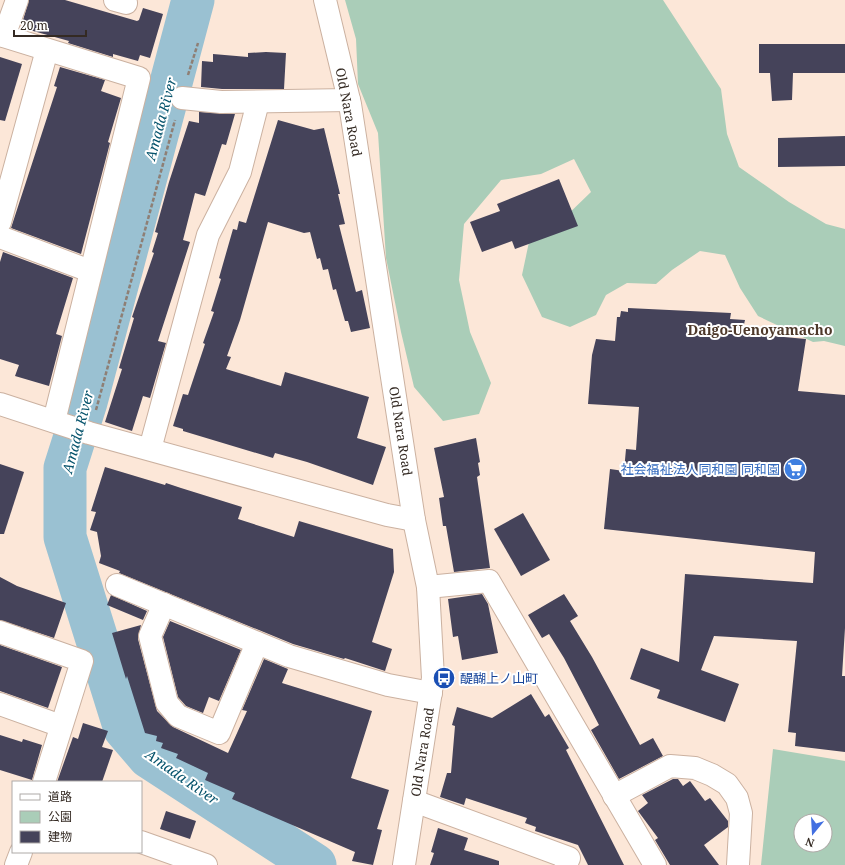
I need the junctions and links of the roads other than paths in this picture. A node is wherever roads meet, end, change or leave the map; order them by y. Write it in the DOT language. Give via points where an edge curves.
graph roads {
  1 [pos="17,0"];
  2 [pos="325,0"];
  3 [pos="2,36"];
  4 [pos="47,50"];
  5 [pos="182,98"];
  6 [pos="349,100"];
  7 [pos="258,102"];
  8 [pos="0,222"];
  9 [pos="0,237"];
  10 [pos="90,271"];
  11 [pos="0,404"];
  12 [pos="54,421"];
  13 [pos="150,449"];
  14 [pos="414,520"];
  15 [pos="117,585"];
  16 [pos="428,587"];
  17 [pos="164,604"];
  18 [pos="0,632"];
  19 [pos="257,643"];
  20 [pos="431,693"];
  21 [pos="0,704"];
  22 [pos="61,726"];
  23 [pos="44,781"];
  24 [pos="614,796"];
  25 [pos="414,802"];
  26 [pos="142,842"];
  27 [pos="21,853"];
  28 [pos="16,865"];
  29 [pos="206,865"];
  30 [pos="404,865"];
  31 [pos="566,865"];
  32 [pos="655,865"];
  33 [pos="738,865"];
  1 -- 3 [label="street"];
  2 -- 6 [label="street, Old Nara Road"];
  3 -- 4 [label="street"];
  4 -- 8 [label="street"];
  4 -- 10 [label="street" via="139,78"];
  5 -- 7 [label="street"];
  6 -- 7 [label="street"];
  6 -- 14 [label="street, Old Nara Road"];
  7 -- 13 [label="street" via="240,172 208,235"];
  9 -- 10 [label="street"];
  10 -- 12 [label="street"];
  11 -- 12 [label="street"];
  12 -- 13 [label="street"];
  13 -- 14 [label="street" via="387,515"];
  14 -- 16 [label="street, Old Nara Road"];
  15 -- 17 [label="street"];
  16 -- 20 [label="street, Old Nara Road" via="433,678"];
  16 -- 24 [label="street" via="489,581"];
  17 -- 19 [label="street"];
  17 -- 19 [label="street" via="150,636 167,703 178,716 219,733"];
  18 -- 22 [label="street" via="82,661"];
  19 -- 20 [label="street" via="289,656 388,685"];
  20 -- 25 [label="street, Old Nara Road"];
  21 -- 22 [label="street"];
  22 -- 23 [label="street"];
  24 -- 32 [label="street"];
  24 -- 33 [label="street" via="670,766 695,768 712,775 727,784 737,798 741,813"];
  25 -- 30 [label="street, Old Nara Road"];
  25 -- 31 [label="street" via="569,858"];
  26 -- 29 [label="street"];
  27 -- 28 [label="street"];
}
